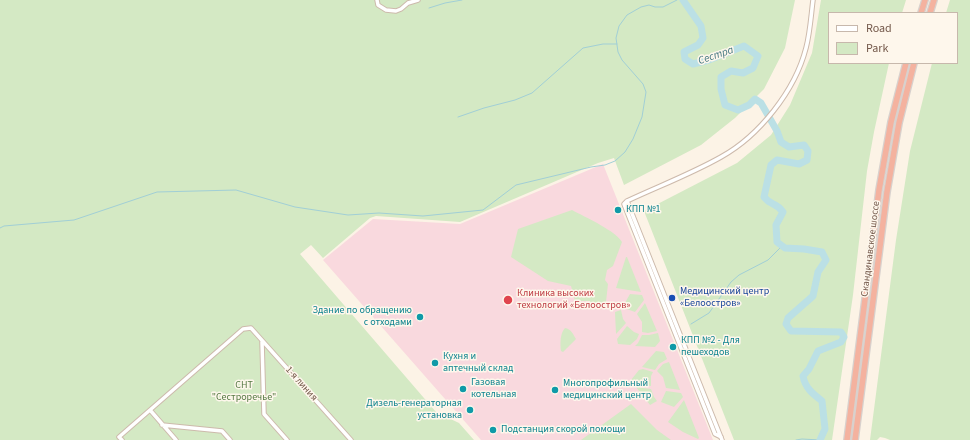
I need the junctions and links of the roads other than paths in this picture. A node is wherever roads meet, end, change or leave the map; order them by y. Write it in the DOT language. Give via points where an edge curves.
graph roads {
  1 [pos="377,0"];
  2 [pos="415,0"];
  3 [pos="813,0"];
  4 [pos="925,0"];
  5 [pos="934,0"];
  6 [pos="921,12"];
  7 [pos="930,12"];
  8 [pos="906,64"];
  9 [pos="914,64"];
  10 [pos="262,342"];
  11 [pos="150,410"];
  12 [pos="162,425"];
  13 [pos="721,438"];
  14 [pos="122,440"];
  15 [pos="176,440"];
  16 [pos="230,440"];
  17 [pos="287,440"];
  18 [pos="351,440"];
  19 [pos="847,440"];
  20 [pos="855,440"];
  1 -- 2 [label="street" via="378,5 386,10 396,11"];
  3 -- 13 [label="street" via="804,54 788,88 764,122 723,156 624,204 716,434"];
  4 -- 6 [label="highway"];
  5 -- 7 [label="highway"];
  8 -- 19 [label="highway, Скандинавское шоссе" via="891,122 879,190"];
  9 -- 20 [label="highway, Скандинавское шоссе" via="899,123 887,192"];
  10 -- 11 [label="street, 1-я линия" via="251,328 243,329"];
  10 -- 17 [label="street" via="264,414"];
  10 -- 18 [label="street, 1-я линия"];
  11 -- 12 [label="street"];
  11 -- 14 [label="street" via="118,437"];
  12 -- 15 [label="street"];
  12 -- 16 [label="street" via="222,430"];
}
